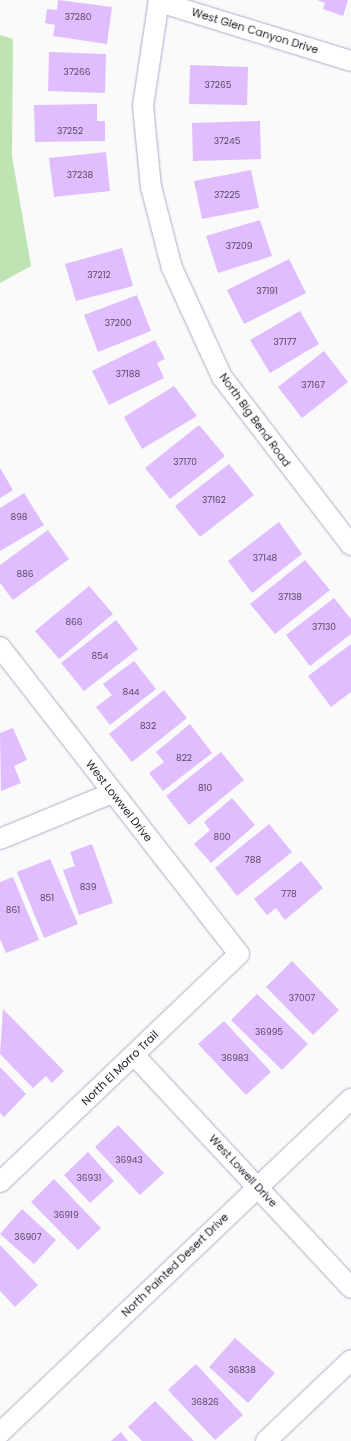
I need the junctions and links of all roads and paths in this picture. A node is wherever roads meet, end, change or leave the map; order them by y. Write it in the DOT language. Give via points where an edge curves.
graph roads {
  1 [pos="159,1"];
  2 [pos="351,61"];
  3 [pos="351,545"];
  4 [pos="0,647"];
  5 [pos="112,793"];
  6 [pos="0,839"];
  7 [pos="239,954"];
  8 [pos="134,1055"];
  9 [pos="351,1099"];
  10 [pos="0,1182"];
  11 [pos="258,1186"];
  12 [pos="351,1288"];
  13 [pos="351,1360"];
  14 [pos="0,1433"];
  15 [pos="266,1441"];
  1 -- 2 [label="street, West Glen Canyon Drive"];
  1 -- 3 [label="street, North Big Bend Road" via="144,106 151,187 172,268 222,377"];
  4 -- 5 [label="street, West Lowwel Drive"];
  5 -- 6 [label="street"];
  5 -- 7 [label="street, West Lowwel Drive"];
  7 -- 8 [label="street, North El Morro Trail"];
  8 -- 10 [label="street, North El Morro Trail"];
  8 -- 11 [label="street, West Lowell Drive"];
  9 -- 11 [label="street, North Painted Desert Drive"];
  11 -- 12 [label="street, West Lowell Drive"];
  11 -- 14 [label="street, North Painted Desert Drive"];
  13 -- 15 [label="street"];
}
